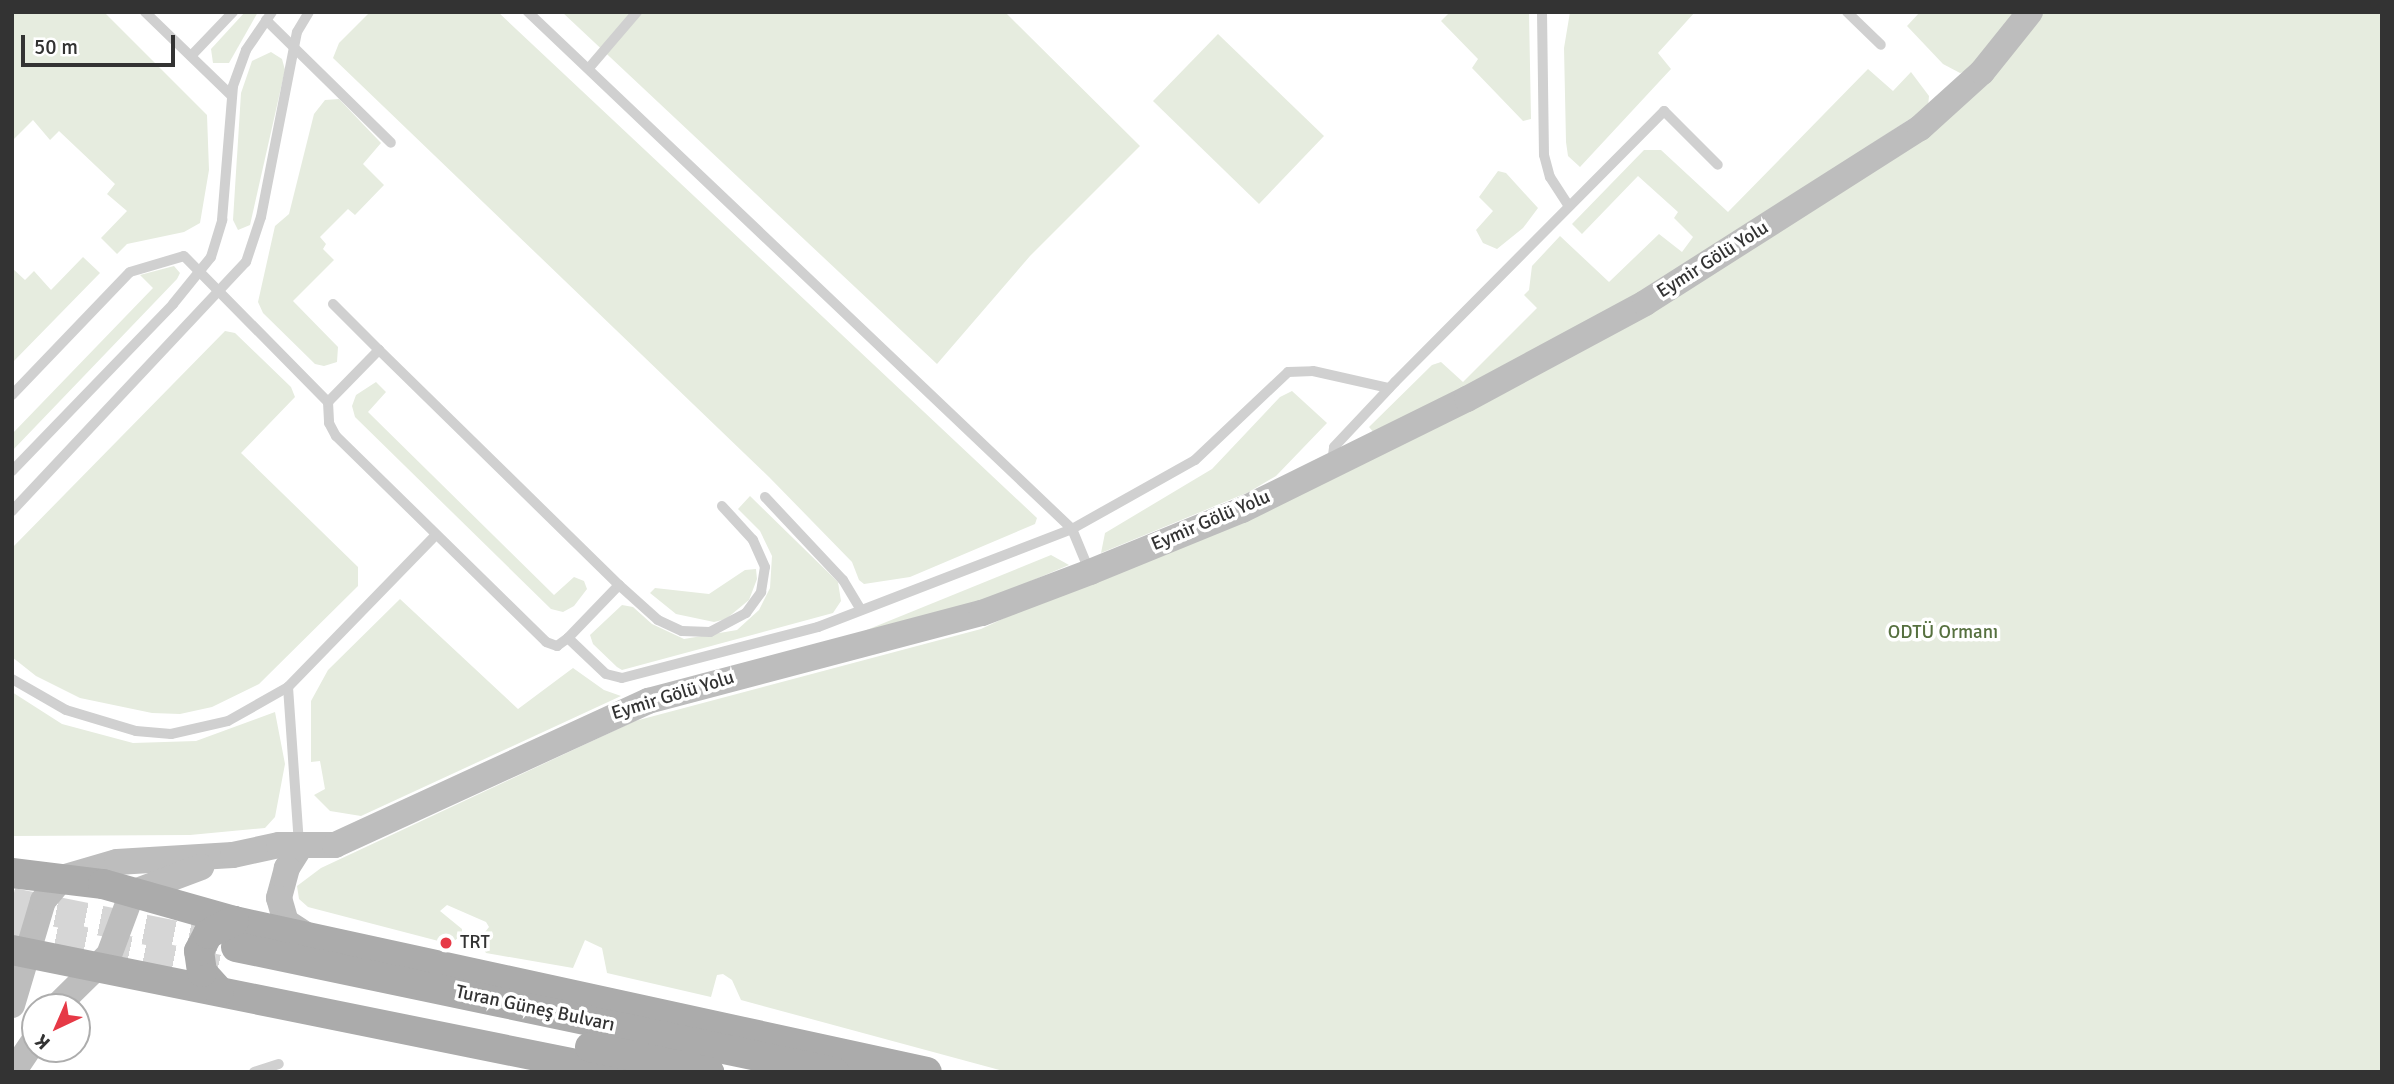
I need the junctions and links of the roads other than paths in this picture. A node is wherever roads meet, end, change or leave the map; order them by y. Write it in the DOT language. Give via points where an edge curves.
graph roads {
  1 [pos="145,12"];
  2 [pos="233,12"];
  3 [pos="309,12"];
  4 [pos="528,12"];
  5 [pos="637,12"];
  6 [pos="1542,12"];
  7 [pos="1847,12"];
  8 [pos="2030,12"];
  9 [pos="269,16"];
  10 [pos="294,43"];
  11 [pos="1881,45"];
  12 [pos="191,56"];
  13 [pos="589,68"];
  14 [pos="232,96"];
  15 [pos="391,143"];
  16 [pos="1718,165"];
  17 [pos="1568,205"];
  18 [pos="201,272"];
  19 [pos="221,293"];
  20 [pos="333,304"];
  21 [pos="379,349"];
  22 [pos="1389,388"];
  23 [pos="12,395"];
  24 [pos="328,401"];
  25 [pos="1331,466"];
  26 [pos="12,471"];
  27 [pos="765,497"];
  28 [pos="722,506"];
  29 [pos="12,511"];
  30 [pos="1072,528"];
  31 [pos="436,535"];
  32 [pos="1090,572"];
  33 [pos="619,585"];
  34 [pos="861,610"];
  35 [pos="568,638"];
  36 [pos="12,679"];
  37 [pos="288,687"];
  38 [pos="300,847"];
  39 [pos="12,873"];
  40 [pos="62,878"];
  41 [pos="132,892"];
  42 [pos="309,937"];
  43 [pos="21,953"];
  44 [pos="230,958"];
  45 [pos="92,968"];
  46 [pos="69,993"];
  47 [pos="12,1005"];
  48 [pos="279,1064"];
  49 [pos="254,1072"];
  50 [pos="616,1072"];
  51 [pos="709,1072"];
  52 [pos="834,1072"];
  53 [pos="927,1072"];
  1 -- 12 [label="lane"];
  2 -- 12 [label="lane"];
  3 -- 10 [label="lane"];
  4 -- 13 [label="lane"];
  5 -- 13 [label="lane"];
  6 -- 17 [label="lane" via="1544,155 1550,177"];
  7 -- 11 [label="lane"];
  8 -- 25 [label="street, Eymir Gölü Yolu" via="1952,102 1866,164 1564,349"];
  9 -- 10 [label="lane"];
  9 -- 14 [label="lane" via="238,66"];
  10 -- 15 [label="lane"];
  10 -- 19 [label="lane" via="261,217 246,262"];
  12 -- 14 [label="lane"];
  13 -- 30 [label="lane"];
  14 -- 18 [label="lane" via="220,230"];
  16 -- 17 [label="lane" via="1664,111"];
  17 -- 22 [label="lane"];
  18 -- 19 [label="lane"];
  18 -- 23 [label="lane" via="184,256 130,272"];
  18 -- 26 [label="lane"];
  19 -- 24 [label="lane"];
  19 -- 29 [label="lane"];
  20 -- 21 [label="lane"];
  21 -- 24 [label="lane"];
  21 -- 33 [label="lane"];
  22 -- 25 [label="lane" via="1334,447"];
  22 -- 30 [label="lane" via="1313,371 1288,372 1195,460"];
  24 -- 31 [label="lane" via="335,436"];
  25 -- 32 [label="street, Eymir Gölü Yolu" via="1242,510"];
  27 -- 34 [label="lane" via="843,580"];
  28 -- 33 [label="lane" via="753,540 765,567 761,592 746,613 709,632 681,631 658,620"];
  30 -- 32 [label="lane"];
  30 -- 34 [label="lane"];
  31 -- 35 [label="lane" via="546,642 557,646"];
  31 -- 37 [label="lane"];
  32 -- 38 [label="street, Eymir Gölü Yolu" via="982,614 648,701 550,743 382,826 335,845"];
  33 -- 35 [label="lane"];
  34 -- 35 [label="lane" via="818,627 622,678 606,674"];
  36 -- 37 [label="lane" via="83,717 154,734 228,722"];
  37 -- 38 [label="lane"];
  38 -- 40 [label="street, Eymir Gölü Yolu" via="279,845 233,855 117,862"];
  38 -- 41 [label="street" via="262,864 184,870"];
  38 -- 42 [label="street" via="287,868 279,898 286,922"];
  39 -- 40 [label="main road"];
  40 -- 41 [label="main road"];
  40 -- 43 [label="street" via="43,901"];
  41 -- 44 [label="main road"];
  41 -- 45 [label="street" via="118,941"];
  42 -- 44 [label="main road"];
  42 -- 53 [label="main road"];
  43 -- 45 [label="main road"];
  43 -- 47 [label="street"];
  44 -- 45 [label="main road"];
  44 -- 50 [label="main road"];
  44 -- 51 [label="main road, Turan Güneş Bulvarı"];
  44 -- 52 [label="main road, Turan Güneş Bulvarı"];
  45 -- 46 [label="street"];
  48 -- 49 [label="lane"];
}
